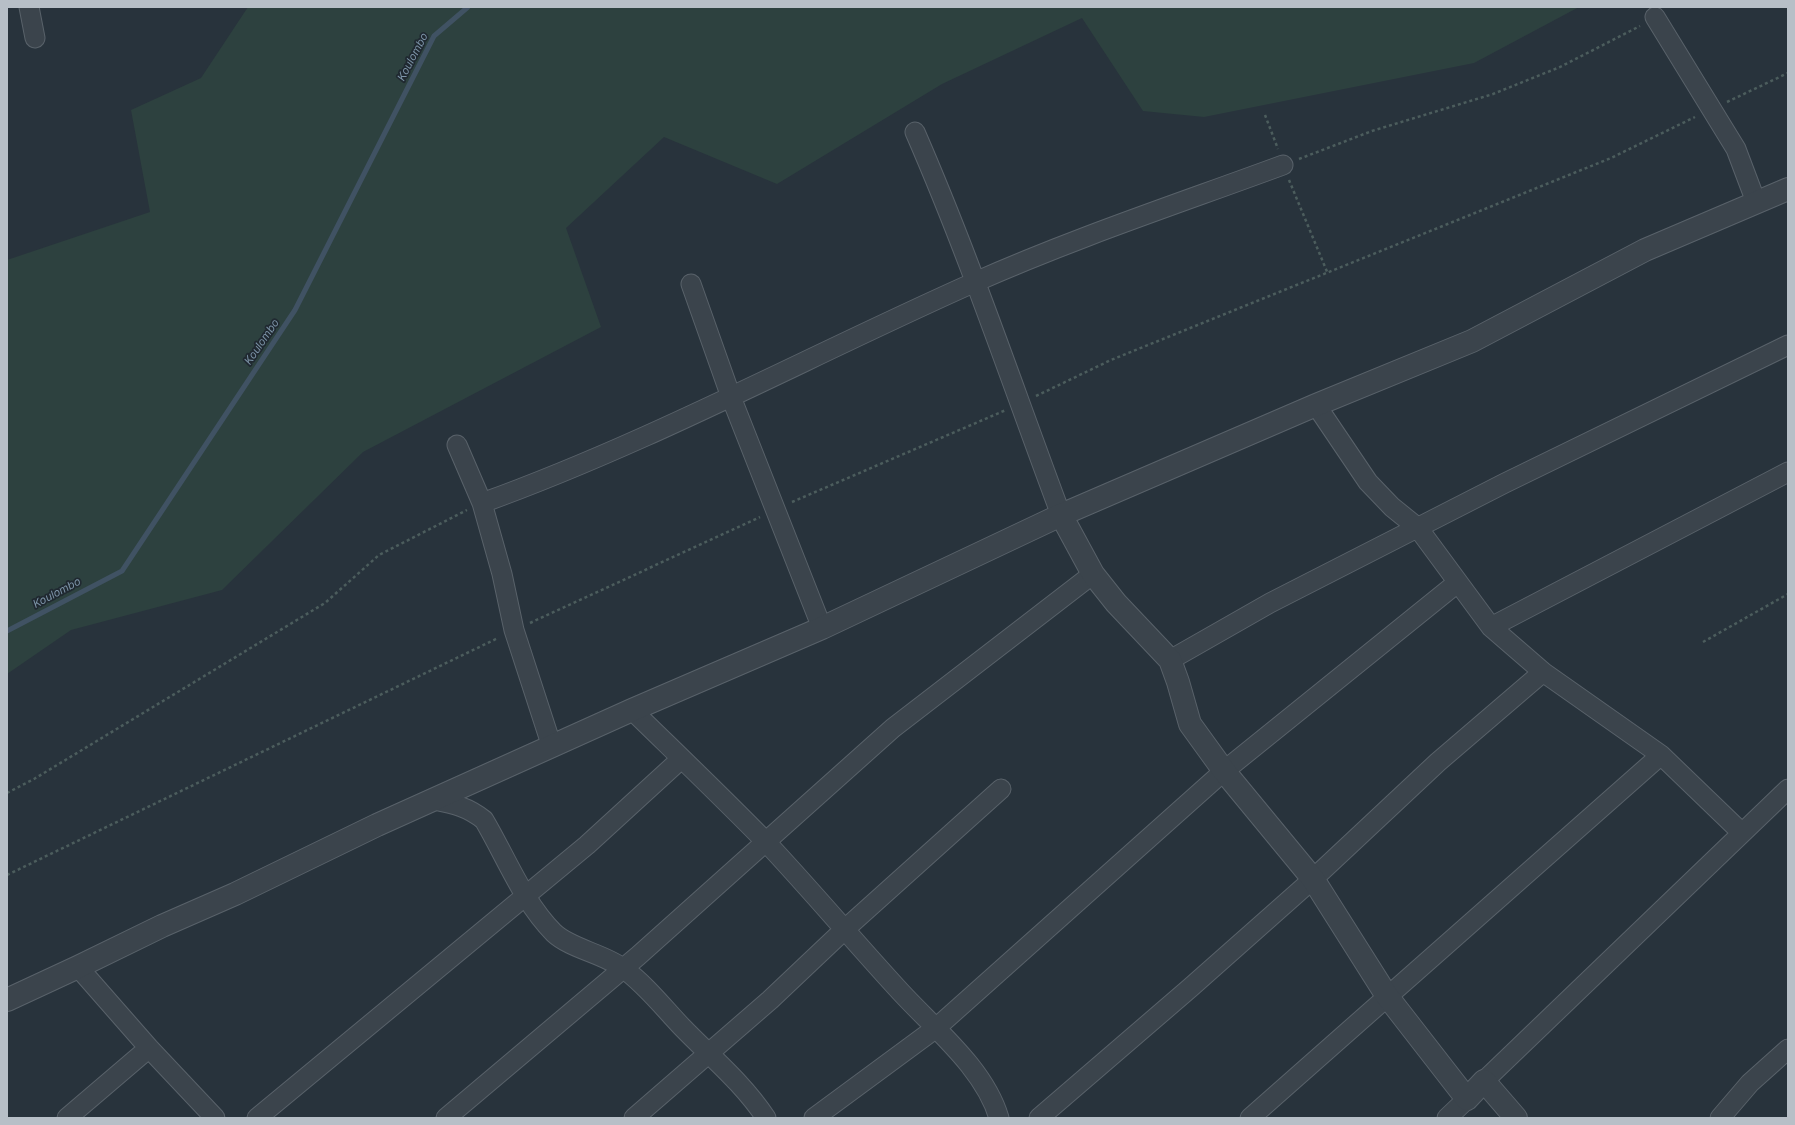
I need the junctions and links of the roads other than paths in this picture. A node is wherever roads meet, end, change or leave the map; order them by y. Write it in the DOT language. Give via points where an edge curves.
graph roads {
  1 [pos="30,7"];
  2 [pos="1655,17"];
  3 [pos="35,38"];
  4 [pos="915,132"];
  5 [pos="1283,165"];
  6 [pos="1788,189"];
  7 [pos="1756,202"];
  8 [pos="976,282"];
  9 [pos="691,284"];
  10 [pos="1788,345"];
  11 [pos="731,397"];
  12 [pos="1316,405"];
  13 [pos="458,445"];
  14 [pos="1788,472"];
  15 [pos="482,503"];
  16 [pos="1061,515"];
  17 [pos="1418,528"];
  18 [pos="1093,574"];
  19 [pos="1457,583"];
  20 [pos="1491,627"];
  21 [pos="822,628"];
  22 [pos="1170,660"];
  23 [pos="1544,672"];
  24 [pos="632,710"];
  25 [pos="552,747"];
  26 [pos="1661,755"];
  27 [pos="681,759"];
  28 [pos="1224,771"];
  29 [pos="1001,789"];
  30 [pos="1788,789"];
  31 [pos="434,800"];
  32 [pos="1742,833"];
  33 [pos="765,842"];
  34 [pos="1313,879"];
  35 [pos="526,896"];
  36 [pos="844,930"];
  37 [pos="78,967"];
  38 [pos="624,968"];
  39 [pos="1387,996"];
  40 [pos="7,1000"];
  41 [pos="936,1028"];
  42 [pos="149,1048"];
  43 [pos="1788,1049"];
  44 [pos="709,1053"];
  45 [pos="1484,1081"];
  46 [pos="1467,1099"];
  47 [pos="67,1118"];
  48 [pos="215,1118"];
  49 [pos="257,1118"];
  50 [pos="446,1118"];
  51 [pos="634,1118"];
  52 [pos="766,1118"];
  53 [pos="814,1118"];
  54 [pos="999,1118"];
  55 [pos="1039,1118"];
  56 [pos="1250,1118"];
  57 [pos="1447,1118"];
  58 [pos="1516,1118"];
  59 [pos="1720,1118"];
  1 -- 3 [label="street"];
  2 -- 7 [label="street" via="1736,149"];
  4 -- 8 [label="street"];
  5 -- 8 [label="street" via="1118,225"];
  6 -- 7 [label="street"];
  7 -- 12 [label="street" via="1645,250 1472,341"];
  8 -- 11 [label="street"];
  8 -- 16 [label="street"];
  9 -- 11 [label="street"];
  10 -- 17 [label="street"];
  11 -- 15 [label="street" via="559,474"];
  11 -- 21 [label="street"];
  12 -- 16 [label="street"];
  12 -- 17 [label="street" via="1368,482 1392,507"];
  13 -- 15 [label="street"];
  14 -- 20 [label="street"];
  15 -- 25 [label="street" via="502,574 514,630"];
  16 -- 18 [label="street"];
  16 -- 21 [label="street"];
  17 -- 19 [label="street"];
  17 -- 22 [label="street" via="1270,603"];
  18 -- 22 [label="street" via="1116,603"];
  18 -- 33 [label="street" via="893,728"];
  19 -- 20 [label="street"];
  19 -- 28 [label="street"];
  20 -- 23 [label="street"];
  21 -- 24 [label="street"];
  22 -- 28 [label="street" via="1190,724"];
  23 -- 26 [label="street"];
  23 -- 34 [label="street" via="1438,762"];
  24 -- 25 [label="street"];
  24 -- 27 [label="street"];
  25 -- 31 [label="street"];
  26 -- 32 [label="street"];
  26 -- 39 [label="street"];
  27 -- 33 [label="street"];
  27 -- 35 [label="street" via="587,845"];
  28 -- 34 [label="street"];
  28 -- 41 [label="street"];
  29 -- 36 [label="street"];
  30 -- 32 [label="street"];
  31 -- 35 [label="street" via="460,805 484,820"];
  31 -- 37 [label="street"];
  32 -- 45 [label="street"];
  33 -- 36 [label="street"];
  33 -- 38 [label="street"];
  34 -- 39 [label="street"];
  34 -- 55 [label="street"];
  35 -- 38 [label="street" via="555,934"];
  35 -- 49 [label="street"];
  36 -- 41 [label="street"];
  36 -- 44 [label="street"];
  37 -- 40 [label="street"];
  37 -- 42 [label="street"];
  38 -- 44 [label="street"];
  38 -- 50 [label="street"];
  39 -- 46 [label="street"];
  39 -- 56 [label="street"];
  41 -- 53 [label="street"];
  41 -- 54 [label="street" via="971,1067 996,1106"];
  42 -- 47 [label="street"];
  42 -- 48 [label="street"];
  43 -- 59 [label="street" via="1750,1083"];
  44 -- 51 [label="street"];
  44 -- 52 [label="street" via="742,1087"];
  45 -- 46 [label="street"];
  45 -- 58 [label="street"];
  46 -- 57 [label="street"];
}
